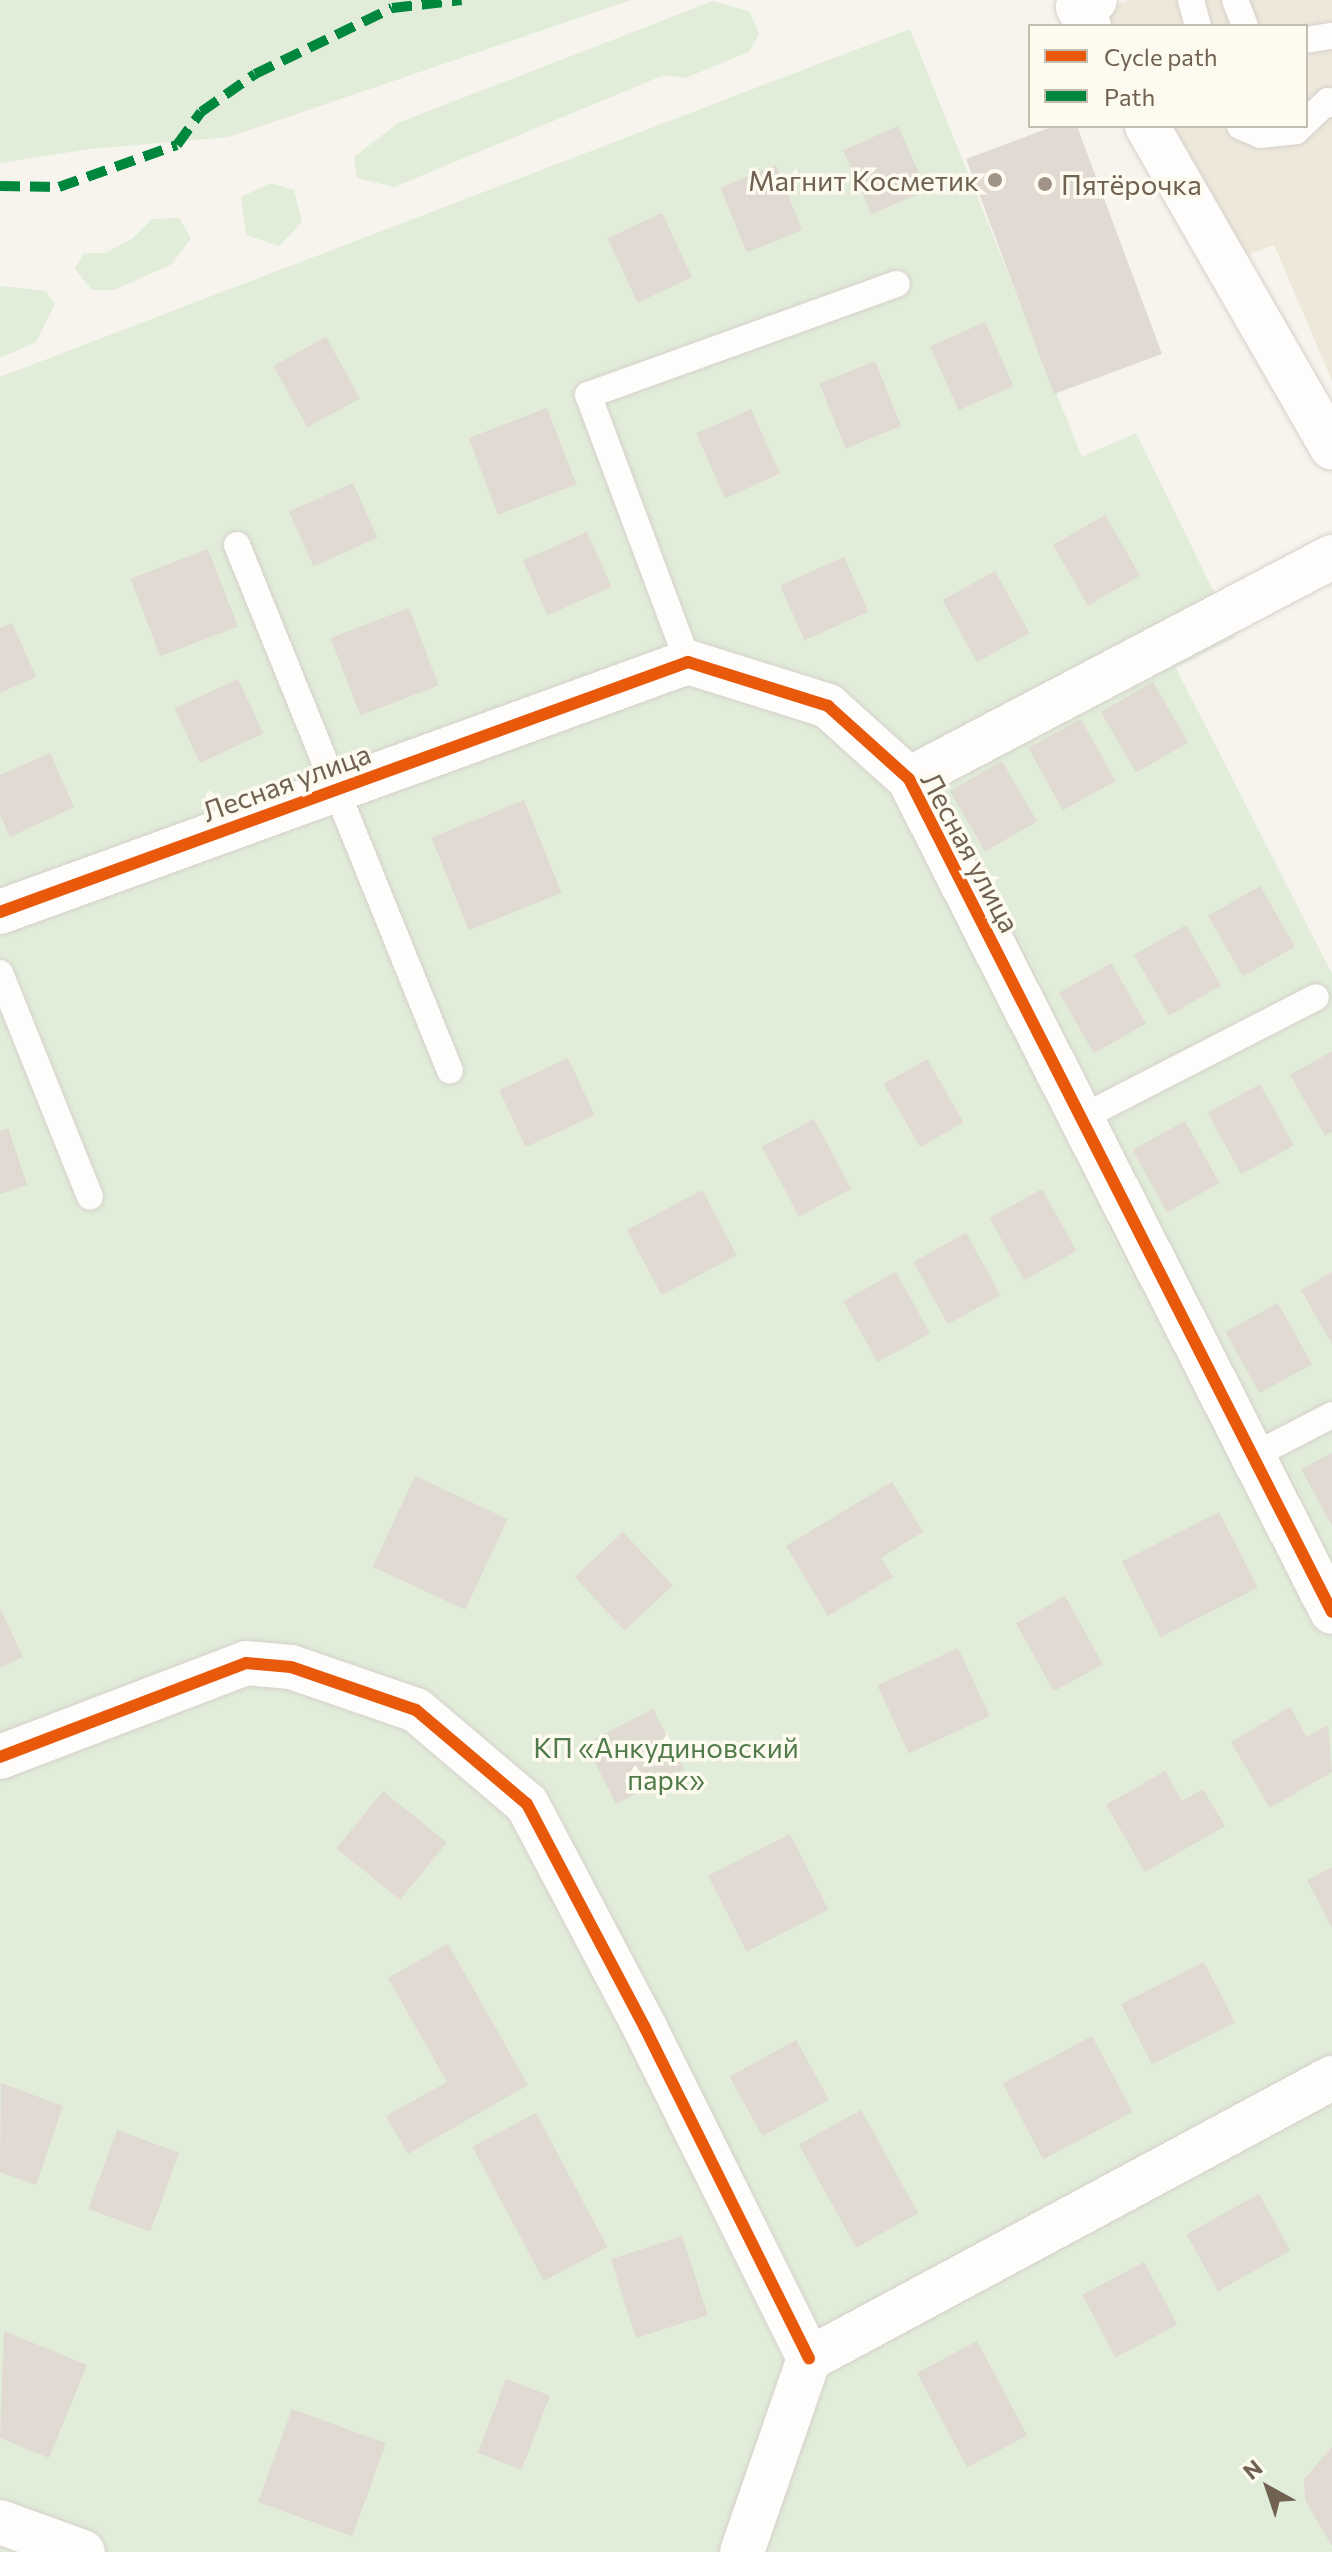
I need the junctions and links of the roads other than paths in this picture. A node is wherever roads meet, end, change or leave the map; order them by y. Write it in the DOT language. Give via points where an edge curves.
graph roads {
  1 [pos="1191,0"];
  2 [pos="1235,0"];
  3 [pos="1197,24"];
  4 [pos="1244,24"];
  5 [pos="1332,36"];
  6 [pos="1308,40"];
  7 [pos="1332,104"];
  8 [pos="1308,120"];
  9 [pos="1148,128"];
  10 [pos="1244,128"];
  11 [pos="1299,128"];
  12 [pos="897,284"];
  13 [pos="1332,448"];
  14 [pos="237,545"];
  15 [pos="1332,557"];
  16 [pos="688,662"];
  17 [pos="909,779"];
  18 [pos="336,790"];
  19 [pos="0,912"];
  20 [pos="0,973"];
  21 [pos="1316,997"];
  22 [pos="450,1071"];
  23 [pos="1081,1118"];
  24 [pos="90,1197"];
  25 [pos="1332,1415"];
  26 [pos="1253,1456"];
  27 [pos="1332,1612"];
  28 [pos="0,1757"];
  29 [pos="1332,2078"];
  30 [pos="809,2359"];
  31 [pos="0,2522"];
  32 [pos="59,2548"];
  33 [pos="742,2552"];
  1 -- 3 [label="lane"];
  2 -- 4 [label="lane"];
  5 -- 6 [label="lane"];
  7 -- 8 [label="lane" via="1328,101"];
  9 -- 13 [label="street"];
  10 -- 11 [label="lane" via="1260,135"];
  12 -- 16 [label="lane" via="588,395"];
  14 -- 18 [label="lane"];
  15 -- 17 [label="street"];
  16 -- 17 [label="street, Лесная улица" via="828,706"];
  16 -- 18 [label="street, Лесная улица"];
  17 -- 23 [label="street, Лесная улица"];
  18 -- 19 [label="street, Лесная улица"];
  18 -- 22 [label="lane"];
  20 -- 24 [label="lane"];
  21 -- 23 [label="lane"];
  23 -- 26 [label="street, Лесная улица"];
  25 -- 26 [label="lane"];
  26 -- 27 [label="street, Лесная улица"];
  28 -- 30 [label="street" via="246,1663 291,1667 416,1710 527,1804"];
  29 -- 30 [label="street"];
  30 -- 33 [label="street"];
  31 -- 32 [label="street"];
}
